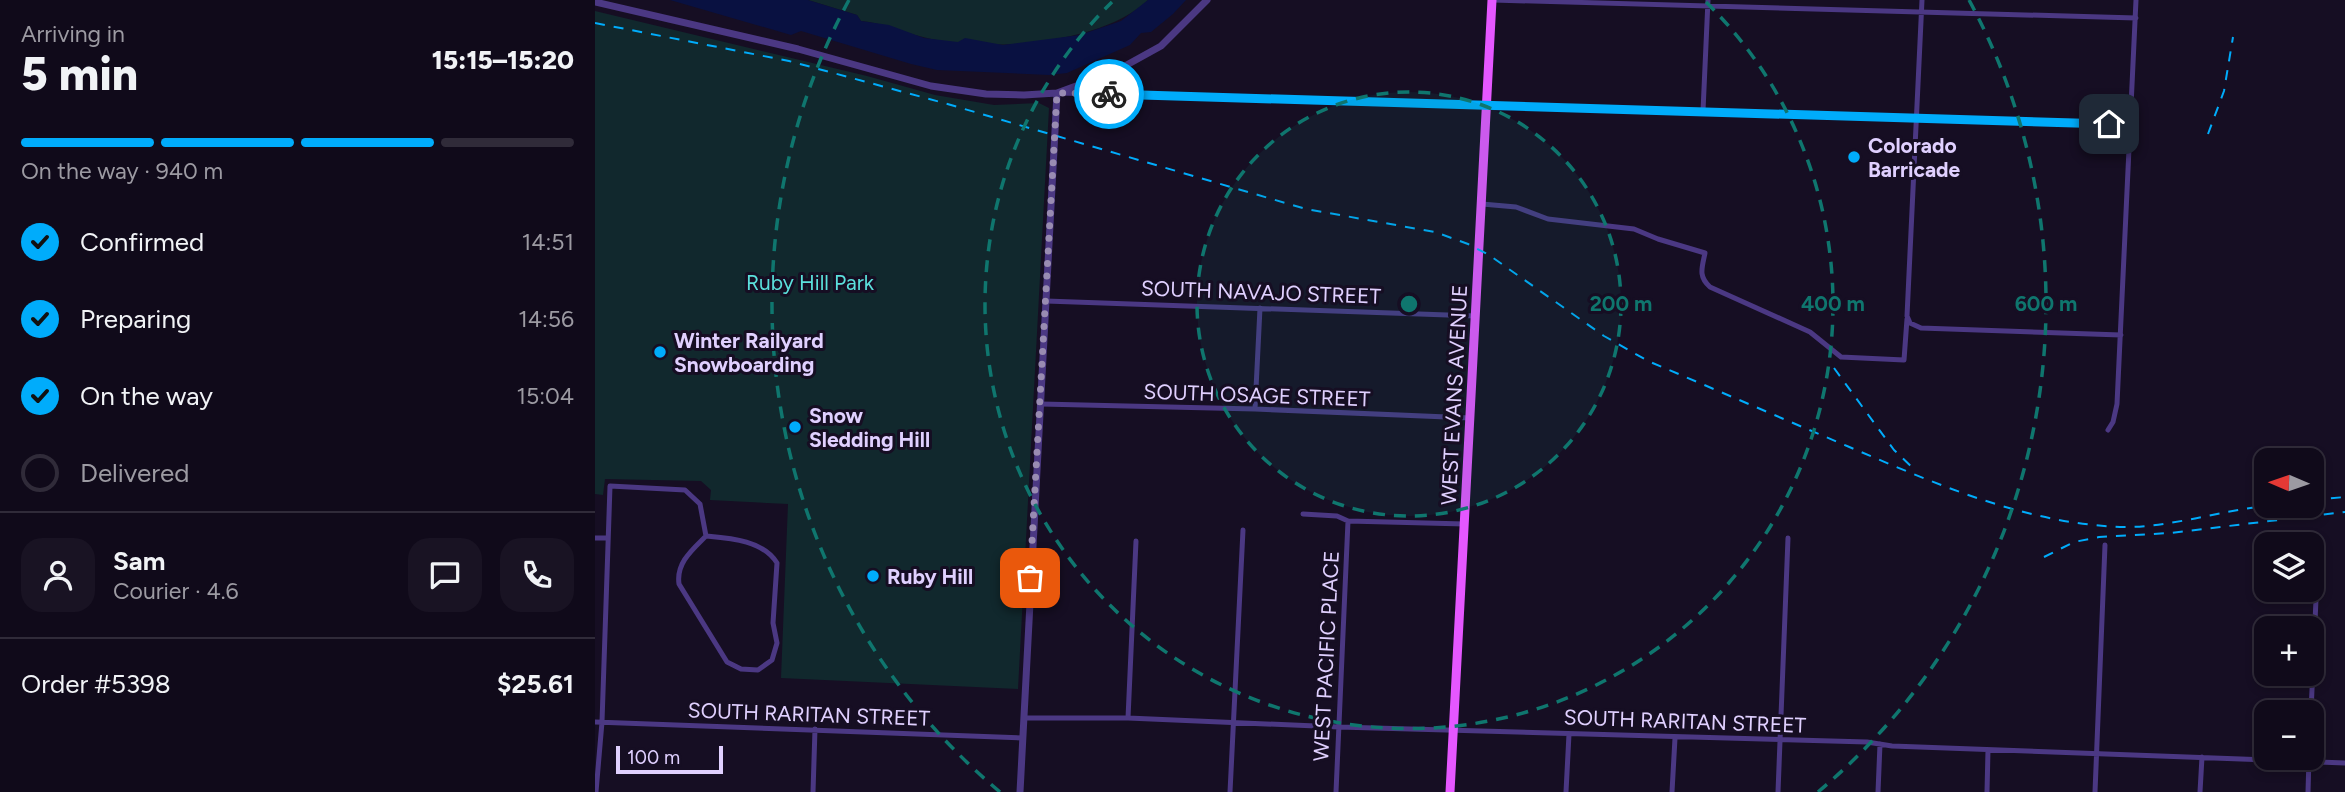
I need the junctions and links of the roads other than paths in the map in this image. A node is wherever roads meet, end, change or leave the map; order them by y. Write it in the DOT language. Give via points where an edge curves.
graph roads {
  1 [pos="1207,0"];
  2 [pos="1492,0"];
  3 [pos="1922,0"];
  4 [pos="2136,0"];
  5 [pos="595,2"];
  6 [pos="1708,3"];
  7 [pos="1922,12"];
  8 [pos="2136,18"];
  9 [pos="1057,93"];
  10 [pos="1487,104"];
  11 [pos="1703,111"];
  12 [pos="1917,118"];
  13 [pos="2131,124"];
  14 [pos="1482,204"];
  15 [pos="1045,301"];
  16 [pos="1260,308"];
  17 [pos="1476,316"];
  18 [pos="1907,316"];
  19 [pos="2121,335"];
  20 [pos="1041,404"];
  21 [pos="1255,409"];
  22 [pos="1471,418"];
  23 [pos="2108,430"];
  24 [pos="1303,514"];
  25 [pos="1348,521"];
  26 [pos="1465,524"];
  27 [pos="1243,530"];
  28 [pos="706,536"];
  29 [pos="595,538"];
  30 [pos="607,538"];
  31 [pos="1788,538"];
  32 [pos="1136,541"];
  33 [pos="2105,545"];
  34 [pos="2316,602"];
  35 [pos="595,628"];
  36 [pos="604,628"];
  37 [pos="2312,700"];
  38 [pos="1024,718"];
  39 [pos="1128,718"];
  40 [pos="599,722"];
  41 [pos="1233,723"];
  42 [pos="1339,727"];
  43 [pos="815,729"];
  44 [pos="1453,730"];
  45 [pos="1569,734"];
  46 [pos="1023,738"];
  47 [pos="1675,738"];
  48 [pos="1780,740"];
  49 [pos="1880,744"];
  50 [pos="1988,750"];
  51 [pos="2096,754"];
  52 [pos="2202,757"];
  53 [pos="2254,758"];
  54 [pos="2324,761"];
  55 [pos="2345,763"];
  56 [pos="2309,770"];
  57 [pos="596,792"];
  58 [pos="813,792"];
  59 [pos="1020,792"];
  60 [pos="1230,792"];
  61 [pos="1336,792"];
  62 [pos="1450,792"];
  63 [pos="1566,792"];
  64 [pos="1672,792"];
  65 [pos="1778,792"];
  66 [pos="1878,792"];
  67 [pos="1987,792"];
  68 [pos="2095,792"];
  69 [pos="2200,792"];
  70 [pos="2308,792"];
  1 -- 9 [label="street" via="1161,46 1114,72"];
  2 -- 6 [label="street"];
  2 -- 10 [label="main road, WEST EVANS AVENUE"];
  3 -- 7 [label="street"];
  4 -- 8 [label="street"];
  5 -- 9 [label="street" via="798,48 930,86 986,94"];
  6 -- 7 [label="street"];
  6 -- 11 [label="street"];
  7 -- 8 [label="street"];
  7 -- 12 [label="street"];
  8 -- 13 [label="street"];
  9 -- 10 [label="street"];
  9 -- 15 [label="street"];
  10 -- 11 [label="street"];
  10 -- 14 [label="main road, WEST EVANS AVENUE"];
  11 -- 12 [label="street"];
  12 -- 13 [label="street"];
  12 -- 18 [label="street"];
  13 -- 19 [label="street"];
  14 -- 17 [label="main road, WEST EVANS AVENUE"];
  14 -- 18 [label="street" via="1516,207 1549,219 1634,229 1705,253 1701,272 1710,287 1810,332 1841,357 1904,360"];
  15 -- 16 [label="street, SOUTH NAVAJO STREET"];
  15 -- 20 [label="street"];
  16 -- 17 [label="street, SOUTH NAVAJO STREET"];
  16 -- 21 [label="street"];
  17 -- 22 [label="main road, WEST EVANS AVENUE"];
  18 -- 19 [label="street" via="1912,325 1921,328"];
  19 -- 23 [label="street" via="2115,415"];
  20 -- 21 [label="street, SOUTH OSAGE STREET"];
  20 -- 38 [label="street"];
  21 -- 22 [label="street, SOUTH OSAGE STREET"];
  22 -- 26 [label="main road, WEST EVANS AVENUE"];
  24 -- 25 [label="street"];
  25 -- 26 [label="street"];
  25 -- 42 [label="street, WEST PACIFIC PLACE"];
  26 -- 44 [label="main road, WEST EVANS AVENUE"];
  27 -- 41 [label="street"];
  28 -- 28 [label="street" via="734,538 759,548 776,564 773,623 777,643 772,660 758,670 727,662 679,584 682,562"];
  28 -- 30 [label="street" via="700,504 685,490 610,486"];
  29 -- 30 [label="street"];
  30 -- 36 [label="street"];
  31 -- 48 [label="street"];
  32 -- 39 [label="street"];
  33 -- 51 [label="street"];
  34 -- 37 [label="street"];
  35 -- 36 [label="street"];
  36 -- 40 [label="street"];
  38 -- 39 [label="street, SOUTH RARITAN STREET"];
  38 -- 46 [label="street"];
  39 -- 41 [label="street, SOUTH RARITAN STREET"];
  40 -- 43 [label="street, SOUTH RARITAN STREET"];
  40 -- 57 [label="street"];
  41 -- 42 [label="street, SOUTH RARITAN STREET"];
  41 -- 60 [label="street"];
  42 -- 44 [label="street, SOUTH RARITAN STREET"];
  42 -- 61 [label="street, WEST PACIFIC PLACE"];
  43 -- 46 [label="street, SOUTH RARITAN STREET"];
  43 -- 58 [label="street"];
  44 -- 45 [label="street, SOUTH RARITAN STREET"];
  44 -- 62 [label="main road, WEST EVANS AVENUE"];
  45 -- 47 [label="street, SOUTH RARITAN STREET"];
  45 -- 63 [label="street"];
  46 -- 59 [label="street"];
  47 -- 48 [label="street, SOUTH RARITAN STREET"];
  47 -- 64 [label="street"];
  48 -- 49 [label="street, SOUTH RARITAN STREET"];
  48 -- 65 [label="street"];
  49 -- 50 [label="street, SOUTH RARITAN STREET"];
  49 -- 66 [label="street"];
  50 -- 51 [label="street, SOUTH RARITAN STREET"];
  50 -- 67 [label="street"];
  51 -- 52 [label="street, SOUTH RARITAN STREET"];
  51 -- 68 [label="street"];
  52 -- 53 [label="street, SOUTH RARITAN STREET"];
  52 -- 69 [label="street"];
  54 -- 55 [label="street, SOUTH RARITAN STREET"];
  56 -- 70 [label="street"];
}
